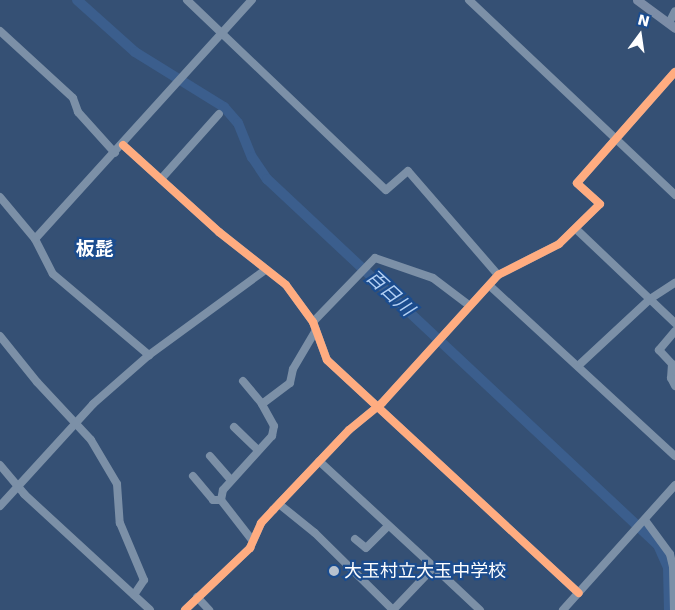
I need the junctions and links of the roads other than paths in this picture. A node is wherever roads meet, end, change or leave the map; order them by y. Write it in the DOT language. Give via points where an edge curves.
graph roads {
  1 [pos="187,0"];
  2 [pos="252,0"];
  3 [pos="469,0"];
  4 [pos="637,0"];
  5 [pos="673,18"];
  6 [pos="0,31"];
  7 [pos="221,33"];
  8 [pos="675,72"];
  9 [pos="219,114"];
  10 [pos="617,139"];
  11 [pos="123,145"];
  12 [pos="115,153"];
  13 [pos="161,179"];
  14 [pos="675,195"];
  15 [pos="0,197"];
  16 [pos="576,229"];
  17 [pos="35,239"];
  18 [pos="265,270"];
  19 [pos="498,275"];
  20 [pos="675,284"];
  21 [pos="490,286"];
  22 [pos="650,299"];
  23 [pos="470,306"];
  24 [pos="314,322"];
  25 [pos="675,323"];
  26 [pos="316,330"];
  27 [pos="675,331"];
  28 [pos="0,336"];
  29 [pos="149,355"];
  30 [pos="578,366"];
  31 [pos="243,381"];
  32 [pos="675,386"];
  33 [pos="262,404"];
  34 [pos="378,407"];
  35 [pos="76,424"];
  36 [pos="234,427"];
  37 [pos="258,450"];
  38 [pos="210,456"];
  39 [pos="675,456"];
  40 [pos="318,461"];
  41 [pos="0,465"];
  42 [pos="193,476"];
  43 [pos="231,480"];
  44 [pos="675,485"];
  45 [pos="17,487"];
  46 [pos="221,500"];
  47 [pos="280,504"];
  48 [pos="0,506"];
  49 [pos="643,521"];
  50 [pos="388,526"];
  51 [pos="356,539"];
  52 [pos="252,540"];
  53 [pos="434,568"];
  54 [pos="579,593"];
  55 [pos="134,595"];
  56 [pos="197,597"];
  57 [pos="150,610"];
  58 [pos="184,610"];
  59 [pos="209,610"];
  60 [pos="393,610"];
  61 [pos="480,610"];
  62 [pos="563,610"];
  63 [pos="674,610"];
  1 -- 7 [label="street"];
  2 -- 7 [label="street"];
  3 -- 10 [label="street"];
  4 -- 5 [label="main road"];
  6 -- 12 [label="street" via="72,98 78,112"];
  7 -- 11 [label="street"];
  7 -- 19 [label="street" via="386,190 408,170"];
  8 -- 10 [label="street"];
  9 -- 13 [label="street"];
  10 -- 14 [label="street"];
  10 -- 16 [label="street" via="577,183 600,204"];
  11 -- 12 [label="street"];
  11 -- 13 [label="street"];
  12 -- 17 [label="street"];
  13 -- 18 [label="street"];
  15 -- 17 [label="street"];
  16 -- 19 [label="street" via="544,253"];
  16 -- 22 [label="street"];
  17 -- 29 [label="street" via="53,274"];
  18 -- 24 [label="street" via="286,285"];
  18 -- 29 [label="street"];
  19 -- 21 [label="street"];
  20 -- 22 [label="street"];
  21 -- 23 [label="street"];
  21 -- 30 [label="street"];
  22 -- 25 [label="street"];
  22 -- 30 [label="street"];
  23 -- 24 [label="street" via="433,278 375,258"];
  23 -- 34 [label="street"];
  24 -- 26 [label="street"];
  26 -- 33 [label="street" via="293,369 290,383"];
  26 -- 34 [label="street" via="327,360"];
  27 -- 32 [label="street" via="659,350 672,364"];
  28 -- 35 [label="street"];
  29 -- 35 [label="street" via="93,404"];
  30 -- 39 [label="street"];
  31 -- 33 [label="street"];
  33 -- 37 [label="street" via="274,430"];
  34 -- 40 [label="street"];
  34 -- 54 [label="street"];
  35 -- 45 [label="street"];
  35 -- 55 [label="street" via="91,440 120,490 120,523 144,580"];
  36 -- 37 [label="street"];
  37 -- 43 [label="street"];
  38 -- 43 [label="street"];
  40 -- 47 [label="street"];
  40 -- 50 [label="street"];
  41 -- 45 [label="street"];
  42 -- 46 [label="street" via="213,500"];
  43 -- 46 [label="street" via="223,490"];
  44 -- 49 [label="street"];
  45 -- 48 [label="street"];
  45 -- 55 [label="street"];
  46 -- 52 [label="street"];
  47 -- 52 [label="street" via="261,523"];
  47 -- 60 [label="street" via="315,533"];
  49 -- 54 [label="street"];
  49 -- 63 [label="street" via="670,554 674,567"];
  50 -- 51 [label="street" via="366,548"];
  50 -- 53 [label="street"];
  52 -- 56 [label="street" via="250,548"];
  53 -- 60 [label="street"];
  53 -- 61 [label="street"];
  54 -- 62 [label="street"];
  55 -- 57 [label="street"];
  56 -- 58 [label="street"];
  56 -- 59 [label="street"];
}
